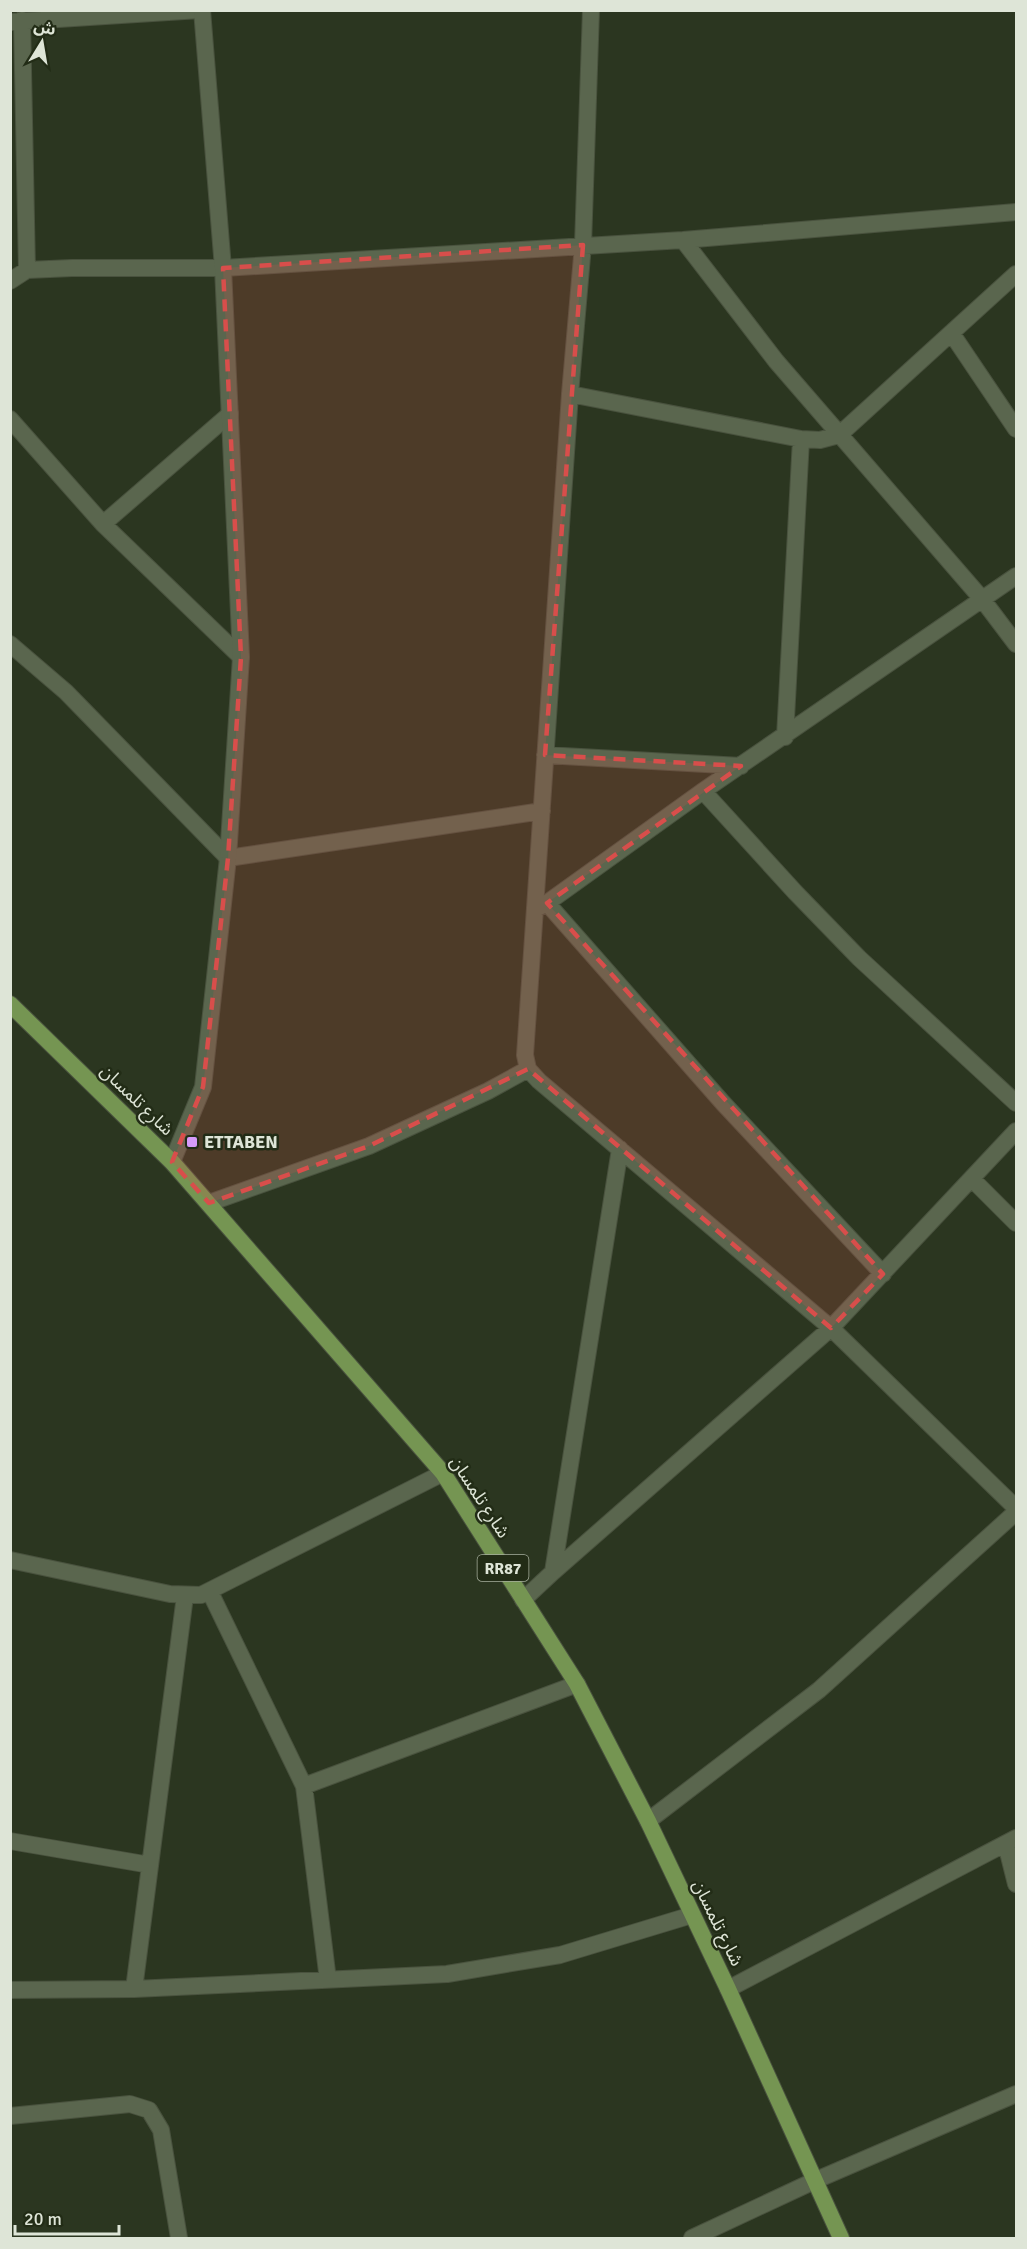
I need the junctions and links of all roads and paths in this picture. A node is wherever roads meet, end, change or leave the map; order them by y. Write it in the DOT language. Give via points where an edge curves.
graph roads {
  1 [pos="201,10"];
  2 [pos="591,10"];
  3 [pos="16,21"];
  4 [pos="1014,214"];
  5 [pos="683,240"];
  6 [pos="583,245"];
  7 [pos="223,268"];
  8 [pos="27,270"];
  9 [pos="1017,274"];
  10 [pos="10,281"];
  11 [pos="952,334"];
  12 [pos="570,394"];
  13 [pos="230,414"];
  14 [pos="10,419"];
  15 [pos="1017,429"];
  16 [pos="839,435"];
  17 [pos="801,439"];
  18 [pos="103,524"];
  19 [pos="1017,576"];
  20 [pos="982,599"];
  21 [pos="10,644"];
  22 [pos="1017,644"];
  23 [pos="241,657"];
  24 [pos="785,736"];
  25 [pos="545,756"];
  26 [pos="741,766"];
  27 [pos="703,791"];
  28 [pos="542,811"];
  29 [pos="228,858"];
  30 [pos="541,906"];
  31 [pos="10,1004"];
  32 [pos="528,1069"];
  33 [pos="1017,1103"];
  34 [pos="1017,1131"];
  35 [pos="620,1149"];
  36 [pos="172,1162"];
  37 [pos="972,1179"];
  38 [pos="209,1203"];
  39 [pos="1017,1223"];
  40 [pos="882,1274"];
  41 [pos="831,1329"];
  42 [pos="443,1473"];
  43 [pos="1017,1508"];
  44 [pos="1017,1512"];
  45 [pos="10,1560"];
  46 [pos="553,1572"];
  47 [pos="210,1592"];
  48 [pos="185,1596"];
  49 [pos="523,1600"];
  50 [pos="577,1684"];
  51 [pos="304,1786"];
  52 [pos="648,1821"];
  53 [pos="10,1841"];
  54 [pos="1011,1841"];
  55 [pos="150,1865"];
  56 [pos="1017,1884"];
  57 [pos="692,1915"];
  58 [pos="328,1980"];
  59 [pos="134,1989"];
  60 [pos="728,1989"];
  61 [pos="10,1990"];
  62 [pos="1017,2094"];
  63 [pos="10,2116"];
  64 [pos="814,2181"];
  65 [pos="179,2238"];
  66 [pos="692,2238"];
  67 [pos="841,2238"];
  1 -- 3 [label="street"];
  1 -- 7 [label="street"];
  2 -- 6 [label="street"];
  3 -- 8 [label="street"];
  4 -- 5 [label="street"];
  5 -- 6 [label="street"];
  5 -- 16 [label="street"];
  6 -- 7 [label="street"];
  6 -- 12 [label="street"];
  7 -- 8 [label="street"];
  7 -- 13 [label="street"];
  8 -- 10 [label="street"];
  9 -- 11 [label="street"];
  11 -- 15 [label="street"];
  11 -- 16 [label="street"];
  12 -- 17 [label="street"];
  12 -- 25 [label="street"];
  13 -- 18 [label="street"];
  13 -- 23 [label="street"];
  14 -- 18 [label="street"];
  16 -- 17 [label="street"];
  16 -- 20 [label="street"];
  17 -- 24 [label="street"];
  18 -- 23 [label="street"];
  19 -- 20 [label="street"];
  20 -- 22 [label="street"];
  20 -- 24 [label="street"];
  21 -- 29 [label="street" via="61,687"];
  23 -- 29 [label="street"];
  24 -- 26 [label="street"];
  25 -- 26 [label="street"];
  25 -- 28 [label="street"];
  26 -- 27 [label="street"];
  27 -- 30 [label="street"];
  27 -- 33 [label="street" via="860,958"];
  28 -- 29 [label="street"];
  28 -- 30 [label="street"];
  29 -- 36 [label="street" via="203,1087"];
  30 -- 32 [label="street" via="525,1055"];
  30 -- 40 [label="street"];
  31 -- 36 [label="main road, شارع تلمسان / RR87"];
  32 -- 35 [label="street"];
  32 -- 38 [label="street" via="369,1146"];
  34 -- 37 [label="street"];
  35 -- 41 [label="street"];
  35 -- 46 [label="street"];
  36 -- 38 [label="main road, شارع تلمسان / RR87"];
  37 -- 39 [label="street"];
  37 -- 40 [label="street"];
  38 -- 42 [label="main road, شارع تلمسان / RR87"];
  40 -- 41 [label="street"];
  41 -- 43 [label="street"];
  41 -- 46 [label="street"];
  42 -- 47 [label="street"];
  42 -- 49 [label="main road, شارع تلمسان / RR87"];
  44 -- 52 [label="street" via="819,1690"];
  45 -- 48 [label="street"];
  46 -- 49 [label="street"];
  47 -- 48 [label="street"];
  47 -- 51 [label="street"];
  48 -- 55 [label="street"];
  49 -- 50 [label="main road, شارع تلمسان / RR87"];
  50 -- 51 [label="street"];
  50 -- 52 [label="main road, شارع تلمسان / RR87"];
  51 -- 58 [label="street"];
  52 -- 57 [label="main road, شارع تلمسان / RR87"];
  53 -- 55 [label="street"];
  54 -- 56 [label="street"];
  54 -- 60 [label="street"];
  55 -- 59 [label="street"];
  57 -- 58 [label="street" via="560,1955 447,1974"];
  57 -- 60 [label="main road, شارع تلمسان / RR87"];
  58 -- 59 [label="street"];
  59 -- 61 [label="street"];
  60 -- 64 [label="main road, شارع تلمسان / RR87"];
  62 -- 64 [label="street"];
  63 -- 65 [label="street" via="130,2104 149,2110 160,2130"];
  64 -- 66 [label="street"];
  64 -- 67 [label="main road, شارع تلمسان / RR87"];
}
